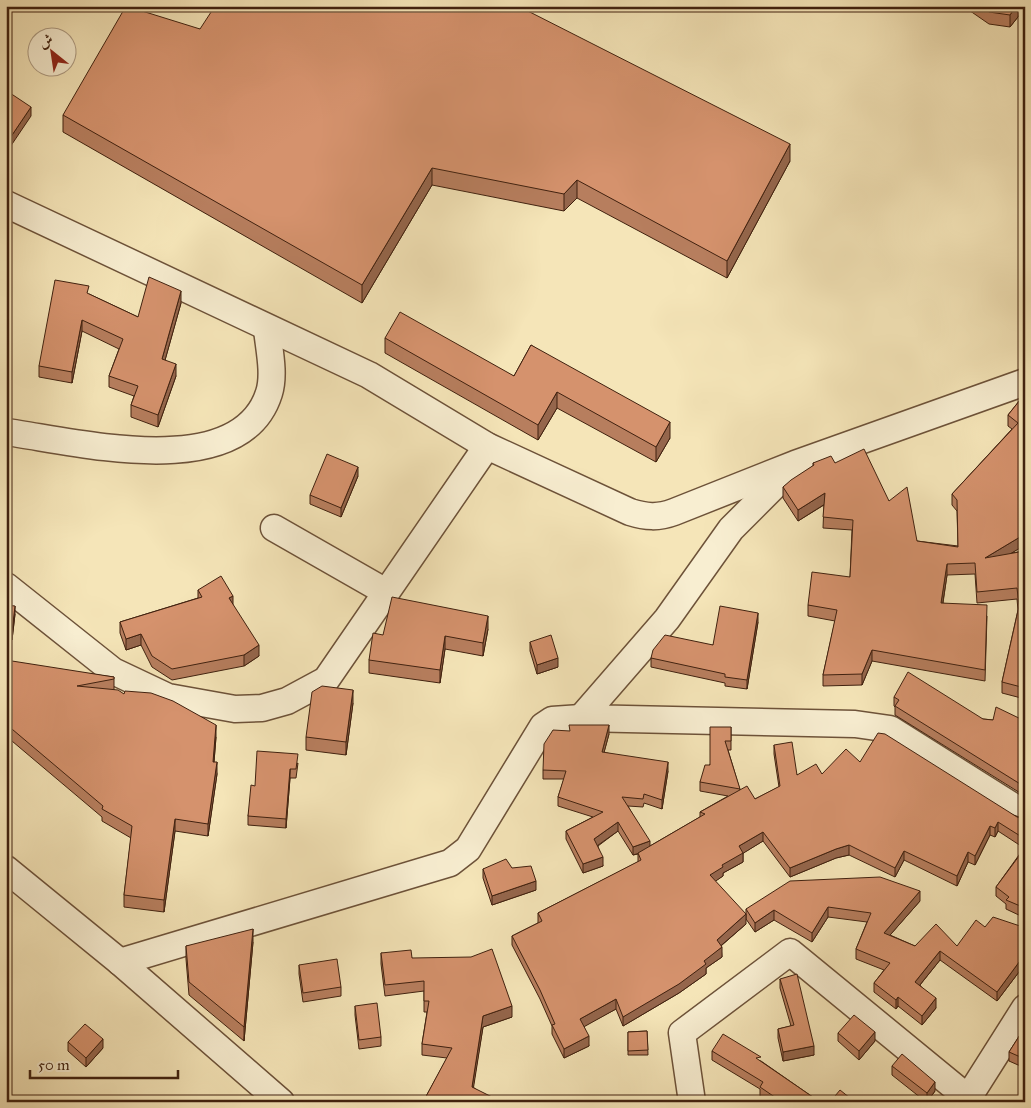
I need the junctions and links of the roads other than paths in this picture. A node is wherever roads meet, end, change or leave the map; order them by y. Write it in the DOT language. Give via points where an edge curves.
graph roads {
  1 [pos="6,204"];
  2 [pos="267,329"];
  3 [pos="1020,388"];
  4 [pos="6,432"];
  5 [pos="487,446"];
  6 [pos="795,464"];
  7 [pos="274,528"];
  8 [pos="6,586"];
  9 [pos="386,592"];
  10 [pos="581,718"];
  11 [pos="1025,814"];
  12 [pos="6,869"];
  13 [pos="120,962"];
  14 [pos="1025,1008"];
  15 [pos="693,1101"];
  16 [pos="281,1102"];
  1 -- 2 [label="street"];
  2 -- 4 [label="street" via="270,392 263,408 246,428 226,439 170,452"];
  2 -- 5 [label="street" via="369,375"];
  3 -- 6 [label="street"];
  5 -- 6 [label="street" via="630,512 651,517 674,512"];
  5 -- 9 [label="street"];
  6 -- 10 [label="street" via="731,529 667,619"];
  7 -- 9 [label="street"];
  8 -- 9 [label="street" via="113,671 168,697 235,709 262,708 287,701 326,680"];
  10 -- 11 [label="street" via="855,724 890,729"];
  10 -- 13 [label="street" via="552,720 543,726 468,849 450,863"];
  12 -- 13 [label="street"];
  13 -- 16 [label="street"];
  14 -- 15 [label="street" via="968,1098 790,952 682,1032"];
}
